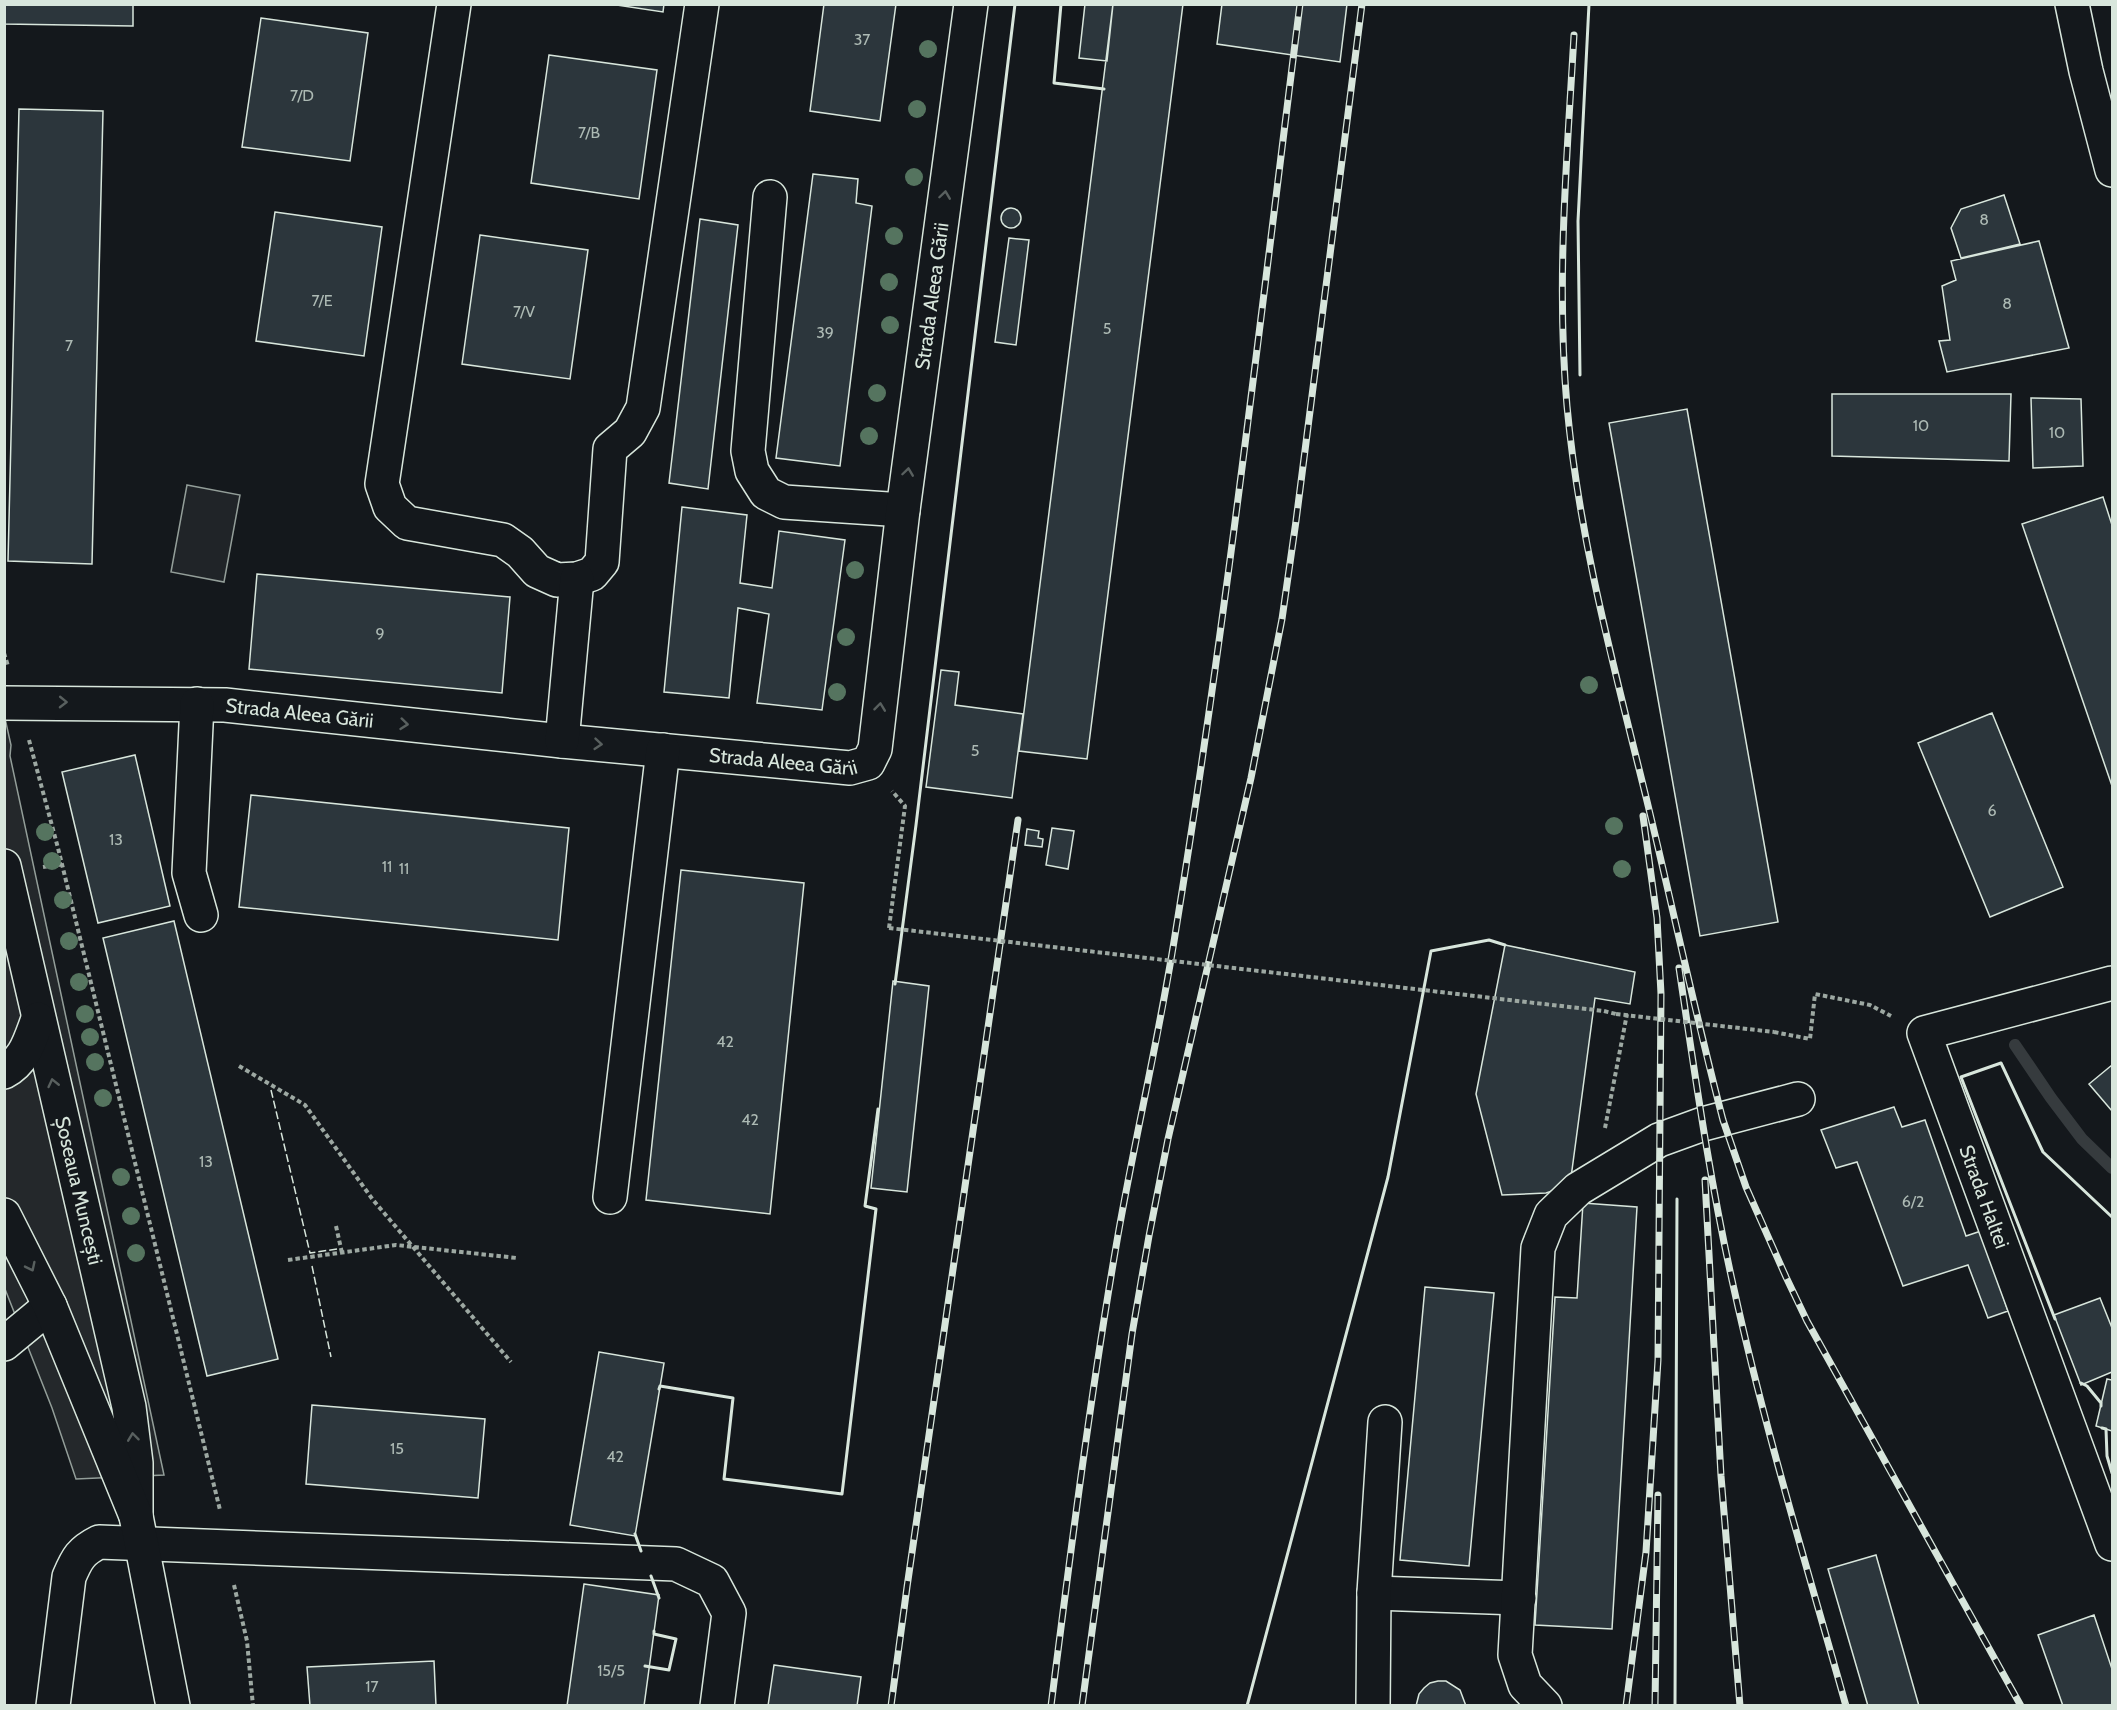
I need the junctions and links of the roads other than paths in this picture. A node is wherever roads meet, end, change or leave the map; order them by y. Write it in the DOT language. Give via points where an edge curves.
graph roads {
  1 [pos="454,4"];
  2 [pos="702,4"];
  3 [pos="971,4"];
  4 [pos="2072,4"];
  5 [pos="2099,75"];
  6 [pos="2112,170"];
  7 [pos="770,197"];
  8 [pos="903,510"];
  9 [pos="577,579"];
  10 [pos="11,702"];
  11 [pos="197,704"];
  12 [pos="562,741"];
  13 [pos="663,750"];
  14 [pos="19,868"];
  15 [pos="201,915"];
  16 [pos="2112,983"];
  17 [pos="38,1019"];
  18 [pos="4,1072"];
  19 [pos="1798,1099"];
  20 [pos="610,1197"];
  21 [pos="4,1215"];
  22 [pos="50,1306"];
  23 [pos="4,1344"];
  24 [pos="1385,1422"];
  25 [pos="139,1530"];
  26 [pos="2112,1544"];
  27 [pos="1374,1593"];
  28 [pos="1519,1598"];
  29 [pos="53,1706"];
  30 [pos="173,1706"];
  31 [pos="717,1706"];
  32 [pos="1373,1706"];
  33 [pos="1545,1706"];
  1 -- 9 [label="street" via="382,484 390,507 406,523 503,540 537,571 557,580"];
  2 -- 9 [label="street" via="643,408 630,432 610,449 602,562 592,574"];
  8 -- 3 [label="street, Strada Aleea Gării, one-way"];
  4 -- 5 [label="street"];
  5 -- 6 [label="street"];
  7 -- 8 [label="street" via="748,451 752,471 765,493 784,502"];
  13 -- 8 [label="street, Strada Aleea Gării, one-way" via="850,768 868,763 875,749"];
  9 -- 12 [label="street"];
  10 -- 11 [label="street, Strada Aleea Gării, one-way"];
  11 -- 12 [label="street, Strada Aleea Gării, one-way"];
  11 -- 15 [label="street" via="189,873"];
  12 -- 13 [label="street, Strada Aleea Gării, one-way"];
  13 -- 20 [label="street"];
  14 -- 17 [label="street, Șoseaua Muncești"];
  16 -- 26 [label="street, Strada Haltei" via="1924,1033"];
  17 -- 18 [label="street" via="26,1051 15,1066"];
  25 -- 17 [label="street, Șoseaua Muncești, one-way" via="129,1407"];
  19 -- 28 [label="street" via="1659,1140 1578,1189 1551,1215 1538,1248"];
  21 -- 22 [label="street, Șoseaua Muncești, one-way"];
  22 -- 23 [label="street"];
  22 -- 25 [label="street, Șoseaua Muncești"];
  24 -- 27 [label="street"];
  25 -- 29 [label="street" via="99,1542 76,1561 69,1577"];
  25 -- 30 [label="street, Șoseaua Muncești"];
  25 -- 31 [label="street" via="226,1547 676,1564 712,1581 729,1613"];
  27 -- 28 [label="street"];
  27 -- 32 [label="street"];
  28 -- 33 [label="street" via="1515,1654 1525,1685"];
}
